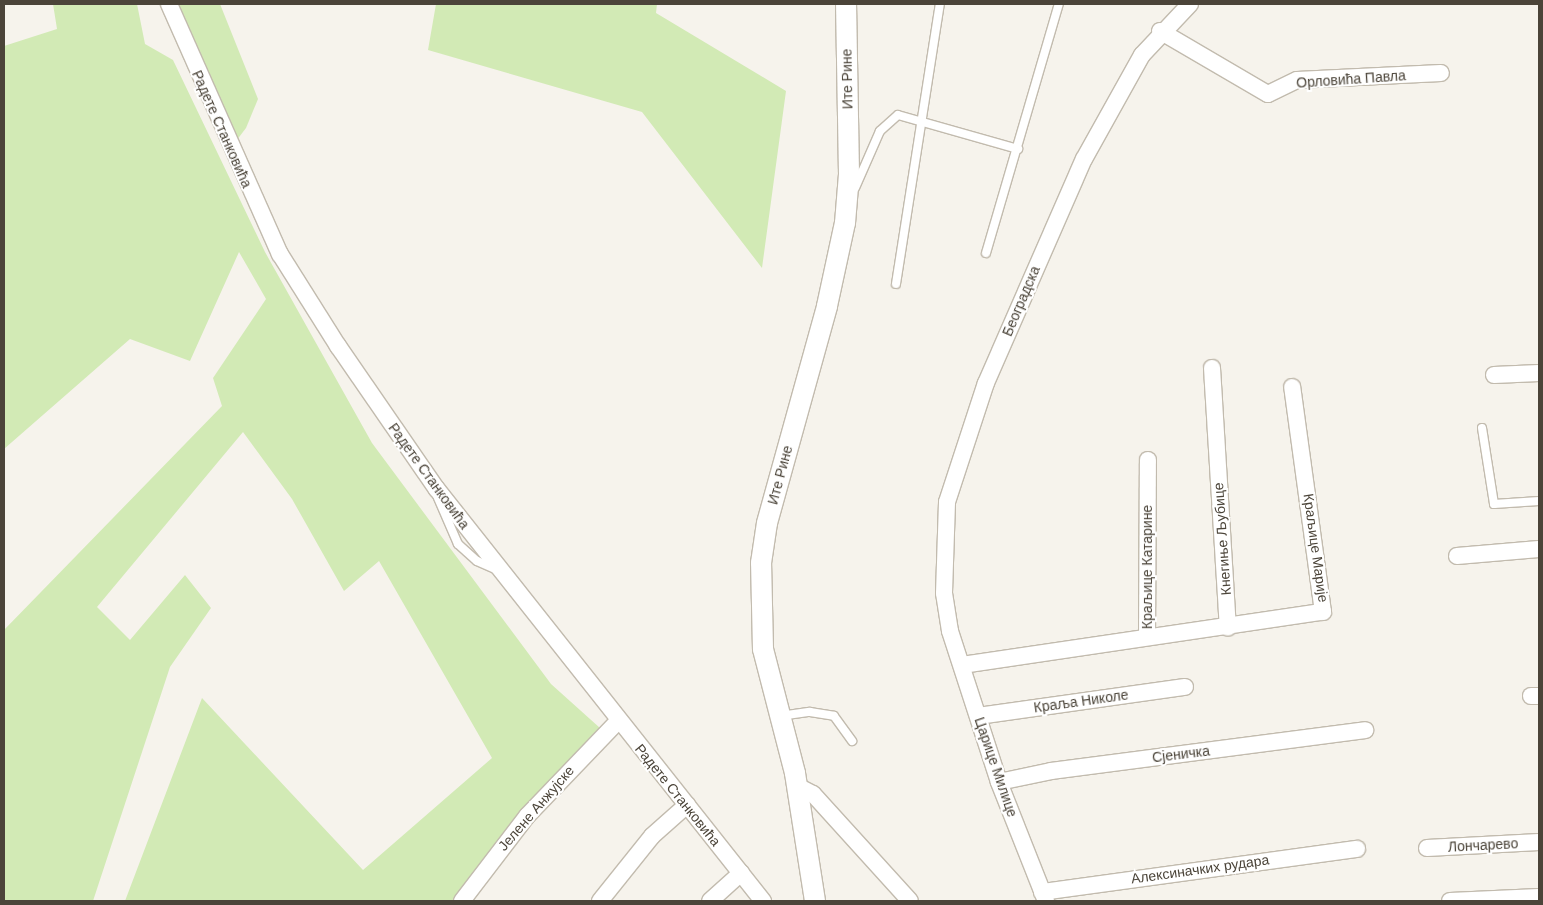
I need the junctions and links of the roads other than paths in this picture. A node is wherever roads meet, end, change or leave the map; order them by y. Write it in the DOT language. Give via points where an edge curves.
graph roads {
  1 [pos="169,4"];
  2 [pos="846,4"];
  3 [pos="940,4"];
  4 [pos="1059,4"];
  5 [pos="1190,4"];
  6 [pos="1160,31"];
  7 [pos="1441,73"];
  8 [pos="921,120"];
  9 [pos="1018,149"];
  10 [pos="848,194"];
  11 [pos="986,253"];
  12 [pos="896,284"];
  13 [pos="1212,368"];
  14 [pos="1539,373"];
  15 [pos="1494,375"];
  16 [pos="1292,388"];
  17 [pos="1482,428"];
  18 [pos="1148,460"];
  19 [pos="1539,501"];
  20 [pos="1539,549"];
  21 [pos="1458,556"];
  22 [pos="1228,628"];
  23 [pos="950,631"];
  24 [pos="1147,637"];
  25 [pos="962,665"];
  26 [pos="1185,687"];
  27 [pos="978,716"];
  28 [pos="778,717"];
  29 [pos="618,721"];
  30 [pos="1365,730"];
  31 [pos="852,741"];
  32 [pos="999,782"];
  33 [pos="798,786"];
  34 [pos="686,805"];
  35 [pos="1539,842"];
  36 [pos="1428,848"];
  37 [pos="1357,849"];
  38 [pos="740,873"];
  39 [pos="1044,897"];
  40 [pos="1539,897"];
  41 [pos="814,898"];
  42 [pos="462,901"];
  43 [pos="600,901"];
  44 [pos="710,901"];
  45 [pos="763,901"];
  46 [pos="910,901"];
  47 [pos="1450,901"];
  1 -- 29 [label="street, Радете Станковића" via="280,254 436,488"];
  2 -- 10 [label="street, Ите Рине"];
  3 -- 8 [label="lane"];
  4 -- 9 [label="lane"];
  5 -- 6 [label="street, Београдска"];
  6 -- 7 [label="street, Орловића Павла" via="1268,94 1297,80"];
  6 -- 23 [label="street, Београдска" via="1120,88 1084,159 986,382 954,471 947,502 944,564"];
  8 -- 9 [label="lane"];
  8 -- 10 [label="lane" via="898,115 888,121"];
  8 -- 12 [label="lane"];
  9 -- 11 [label="lane"];
  10 -- 28 [label="street, Ите Рине" via="834,279 764,539 761,628"];
  13 -- 22 [label="street, Кнегиње Љубице"];
  14 -- 15 [label="street"];
  16 -- 22 [label="street, Краљице Марије" via="1324,608 1319,614"];
  17 -- 19 [label="lane" via="1494,504"];
  18 -- 24 [label="street, Краљице Катарине"];
  20 -- 21 [label="street"];
  22 -- 24 [label="street"];
  23 -- 25 [label="street, Царице Милице"];
  24 -- 25 [label="street, Краљице Катарине"];
  25 -- 27 [label="street, Царице Милице"];
  26 -- 27 [label="street, Краља Николе"];
  27 -- 32 [label="street, Царице Милице"];
  28 -- 31 [label="lane" via="810,712 834,716"];
  28 -- 33 [label="street, Ите Рине"];
  29 -- 34 [label="street, Радете Станковића"];
  29 -- 42 [label="street, Јелене Анжујске" via="527,816"];
  30 -- 32 [label="street, Сјеничка" via="1061,770"];
  32 -- 39 [label="street, Царице Милице"];
  33 -- 41 [label="street, Ите Рине"];
  33 -- 46 [label="street" via="812,794"];
  34 -- 38 [label="street, Радете Станковића"];
  34 -- 43 [label="street" via="652,836"];
  35 -- 36 [label="street, Лончарево"];
  37 -- 39 [label="street, Алексиначких рудара"];
  38 -- 44 [label="street"];
  38 -- 45 [label="street, Радете Станковића"];
  40 -- 47 [label="street"];
}
